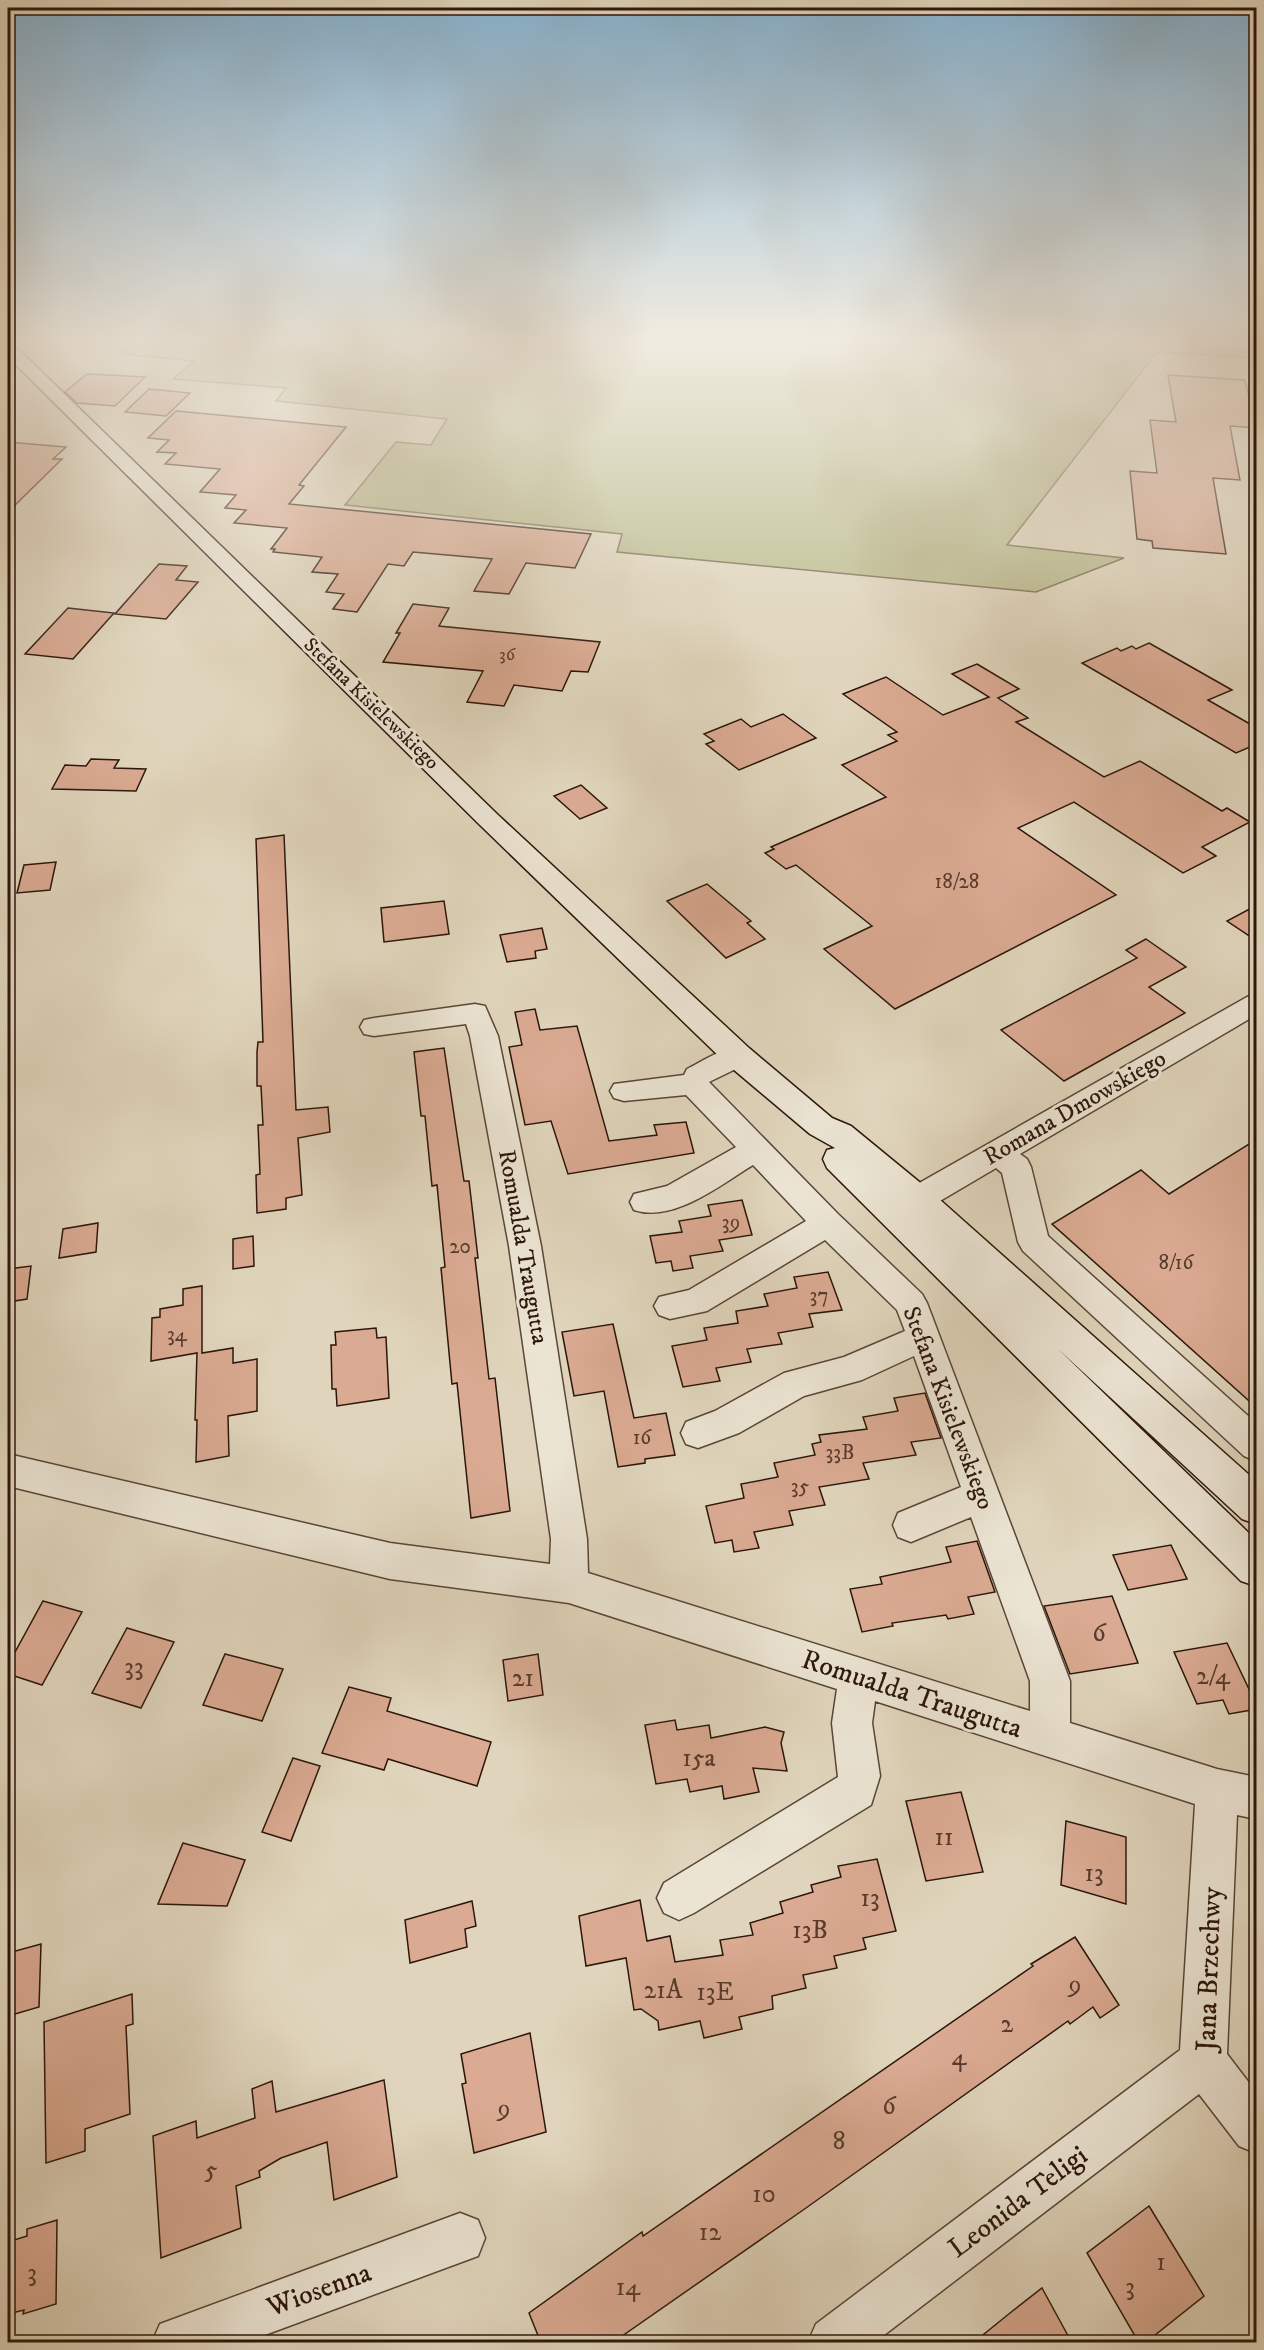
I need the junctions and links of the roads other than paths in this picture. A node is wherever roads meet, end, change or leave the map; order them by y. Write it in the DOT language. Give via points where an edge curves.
graph roads {
  1 [pos="108,446"];
  2 [pos="1257,1003"];
  3 [pos="374,1027"];
  4 [pos="738,1056"];
  5 [pos="693,1084"];
  6 [pos="624,1091"];
  7 [pos="756,1150"];
  8 [pos="998,1153"];
  9 [pos="645,1202"];
  10 [pos="905,1206"];
  11 [pos="827,1223"];
  12 [pos="670,1306"];
  13 [pos="924,1338"];
  14 [pos="698,1433"];
  15 [pos="1257,1445"];
  16 [pos="8,1470"];
  17 [pos="982,1495"];
  18 [pos="1257,1506"];
  19 [pos="911,1525"];
  20 [pos="1257,1567"];
  21 [pos="569,1585"];
  22 [pos="858,1677"];
  23 [pos="1050,1737"];
  24 [pos="1237,1794"];
  25 [pos="679,1898"];
  26 [pos="1203,2062"];
  27 [pos="1257,2129"];
  28 [pos="460,2238"];
  29 [pos="178,2343"];
  30 [pos="834,2343"];
  1 -- 4 [label="main road, Stefana Kisielewskiego" via="489,820"];
  2 -- 8 [label="street, Romana Dmowskiego"];
  3 -- 21 [label="street, Romualda Traugutta" via="475,1013 484,1036 525,1246 568,1539"];
  4 -- 5 [label="street" via="697,1076"];
  4 -- 10 [label="main road, Stefana Kisielewskiego" via="821,1126 825,1145"];
  5 -- 6 [label="street"];
  5 -- 7 [label="street, Stefana Kisielewskiego"];
  7 -- 9 [label="street" via="674,1197"];
  7 -- 11 [label="street, Stefana Kisielewskiego"];
  8 -- 10 [label="street, Romana Dmowskiego"];
  8 -- 15 [label="street" via="1016,1167 1034,1242"];
  10 -- 18 [label="main road, Stefana Kisielewskiego"];
  10 -- 20 [label="main road, Stefana Kisielewskiego"];
  11 -- 12 [label="street" via="696,1302"];
  11 -- 13 [label="street, Stefana Kisielewskiego" via="911,1303"];
  13 -- 14 [label="street" via="850,1370 796,1383 728,1422"];
  13 -- 17 [label="street, Stefana Kisielewskiego"];
  16 -- 21 [label="street, Romualda Traugutta" via="390,1561"];
  17 -- 19 [label="street"];
  17 -- 23 [label="street, Stefana Kisielewskiego" via="1050,1681"];
  21 -- 22 [label="street, Romualda Traugutta"];
  22 -- 23 [label="street, Romualda Traugutta"];
  22 -- 25 [label="street" via="852,1723 859,1776 856,1790"];
  23 -- 24 [label="street, Romualda Traugutta"];
  24 -- 26 [label="street, Jana Brzechwy"];
  26 -- 27 [label="street, Jana Brzechwy"];
  26 -- 30 [label="street, Leonida Teligi"];
  28 -- 29 [label="street, Wiosenna"];
}
